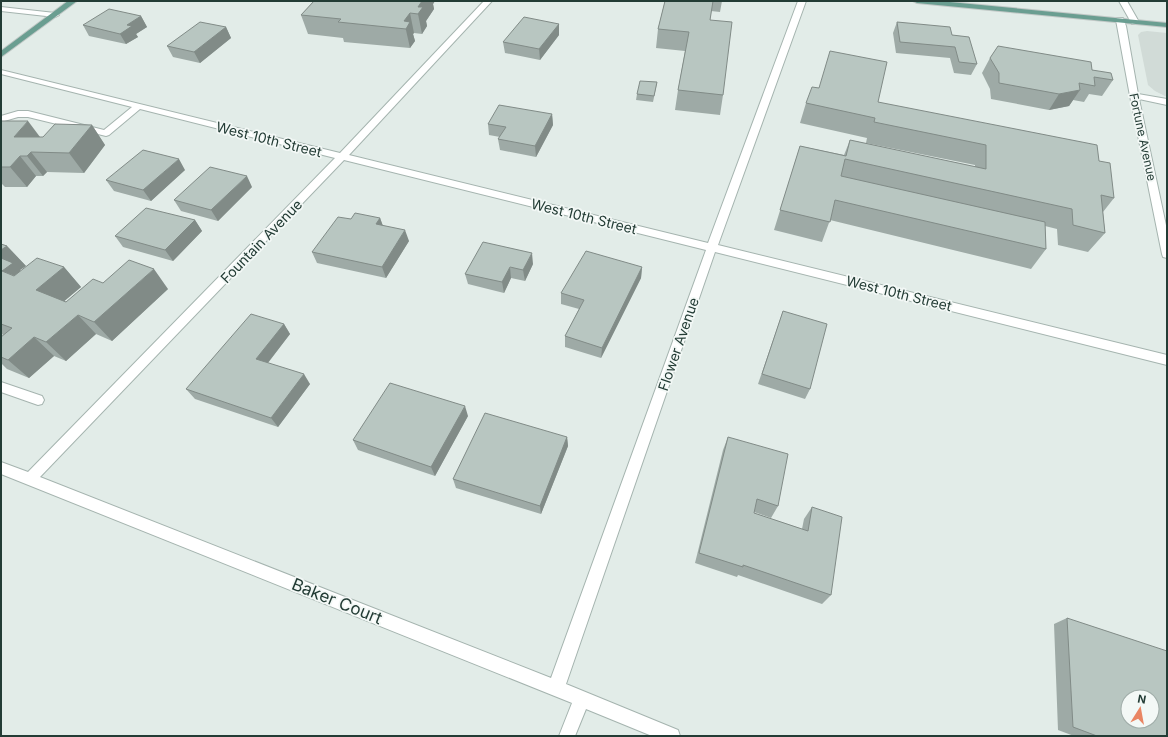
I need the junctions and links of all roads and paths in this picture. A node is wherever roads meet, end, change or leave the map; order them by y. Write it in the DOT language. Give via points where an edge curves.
graph roads {
  1 [pos="73,1"];
  2 [pos="488,1"];
  3 [pos="802,1"];
  4 [pos="917,1"];
  5 [pos="1123,1"];
  6 [pos="1,9"];
  7 [pos="55,15"];
  8 [pos="1120,20"];
  9 [pos="1135,22"];
  10 [pos="1167,25"];
  11 [pos="1,55"];
  12 [pos="1,72"];
  13 [pos="1134,96"];
  14 [pos="1167,102"];
  15 [pos="139,106"];
  16 [pos="1,119"];
  17 [pos="342,156"];
  18 [pos="712,247"];
  19 [pos="1167,254"];
  20 [pos="1167,360"];
  21 [pos="1,387"];
  22 [pos="38,400"];
  23 [pos="1,468"];
  24 [pos="30,479"];
  25 [pos="556,688"];
  26 [pos="582,699"];
  27 [pos="567,736"];
  28 [pos="672,736"];
  1 -- 7 [label="main road"];
  2 -- 17 [label="street, Fountain Avenue"];
  3 -- 18 [label="street, Flower Avenue"];
  4 -- 8 [label="main road"];
  5 -- 9 [label="street"];
  6 -- 7 [label="street"];
  7 -- 11 [label="main road"];
  8 -- 9 [label="main road"];
  8 -- 13 [label="street, Fortune Avenue"];
  9 -- 10 [label="main road"];
  12 -- 15 [label="street, West 10th Street"];
  13 -- 14 [label="street"];
  13 -- 19 [label="street, Fortune Avenue"];
  15 -- 16 [label="street" via="106,133 28,114"];
  15 -- 17 [label="street, West 10th Street"];
  17 -- 18 [label="street, West 10th Street"];
  17 -- 24 [label="street, Fountain Avenue"];
  18 -- 20 [label="street, West 10th Street"];
  18 -- 25 [label="street, Flower Avenue"];
  21 -- 22 [label="street"];
  23 -- 24 [label="street, Baker Court"];
  24 -- 25 [label="street, Baker Court"];
  25 -- 26 [label="street, Baker Court"];
  26 -- 27 [label="street"];
  26 -- 28 [label="street, Baker Court"];
}
